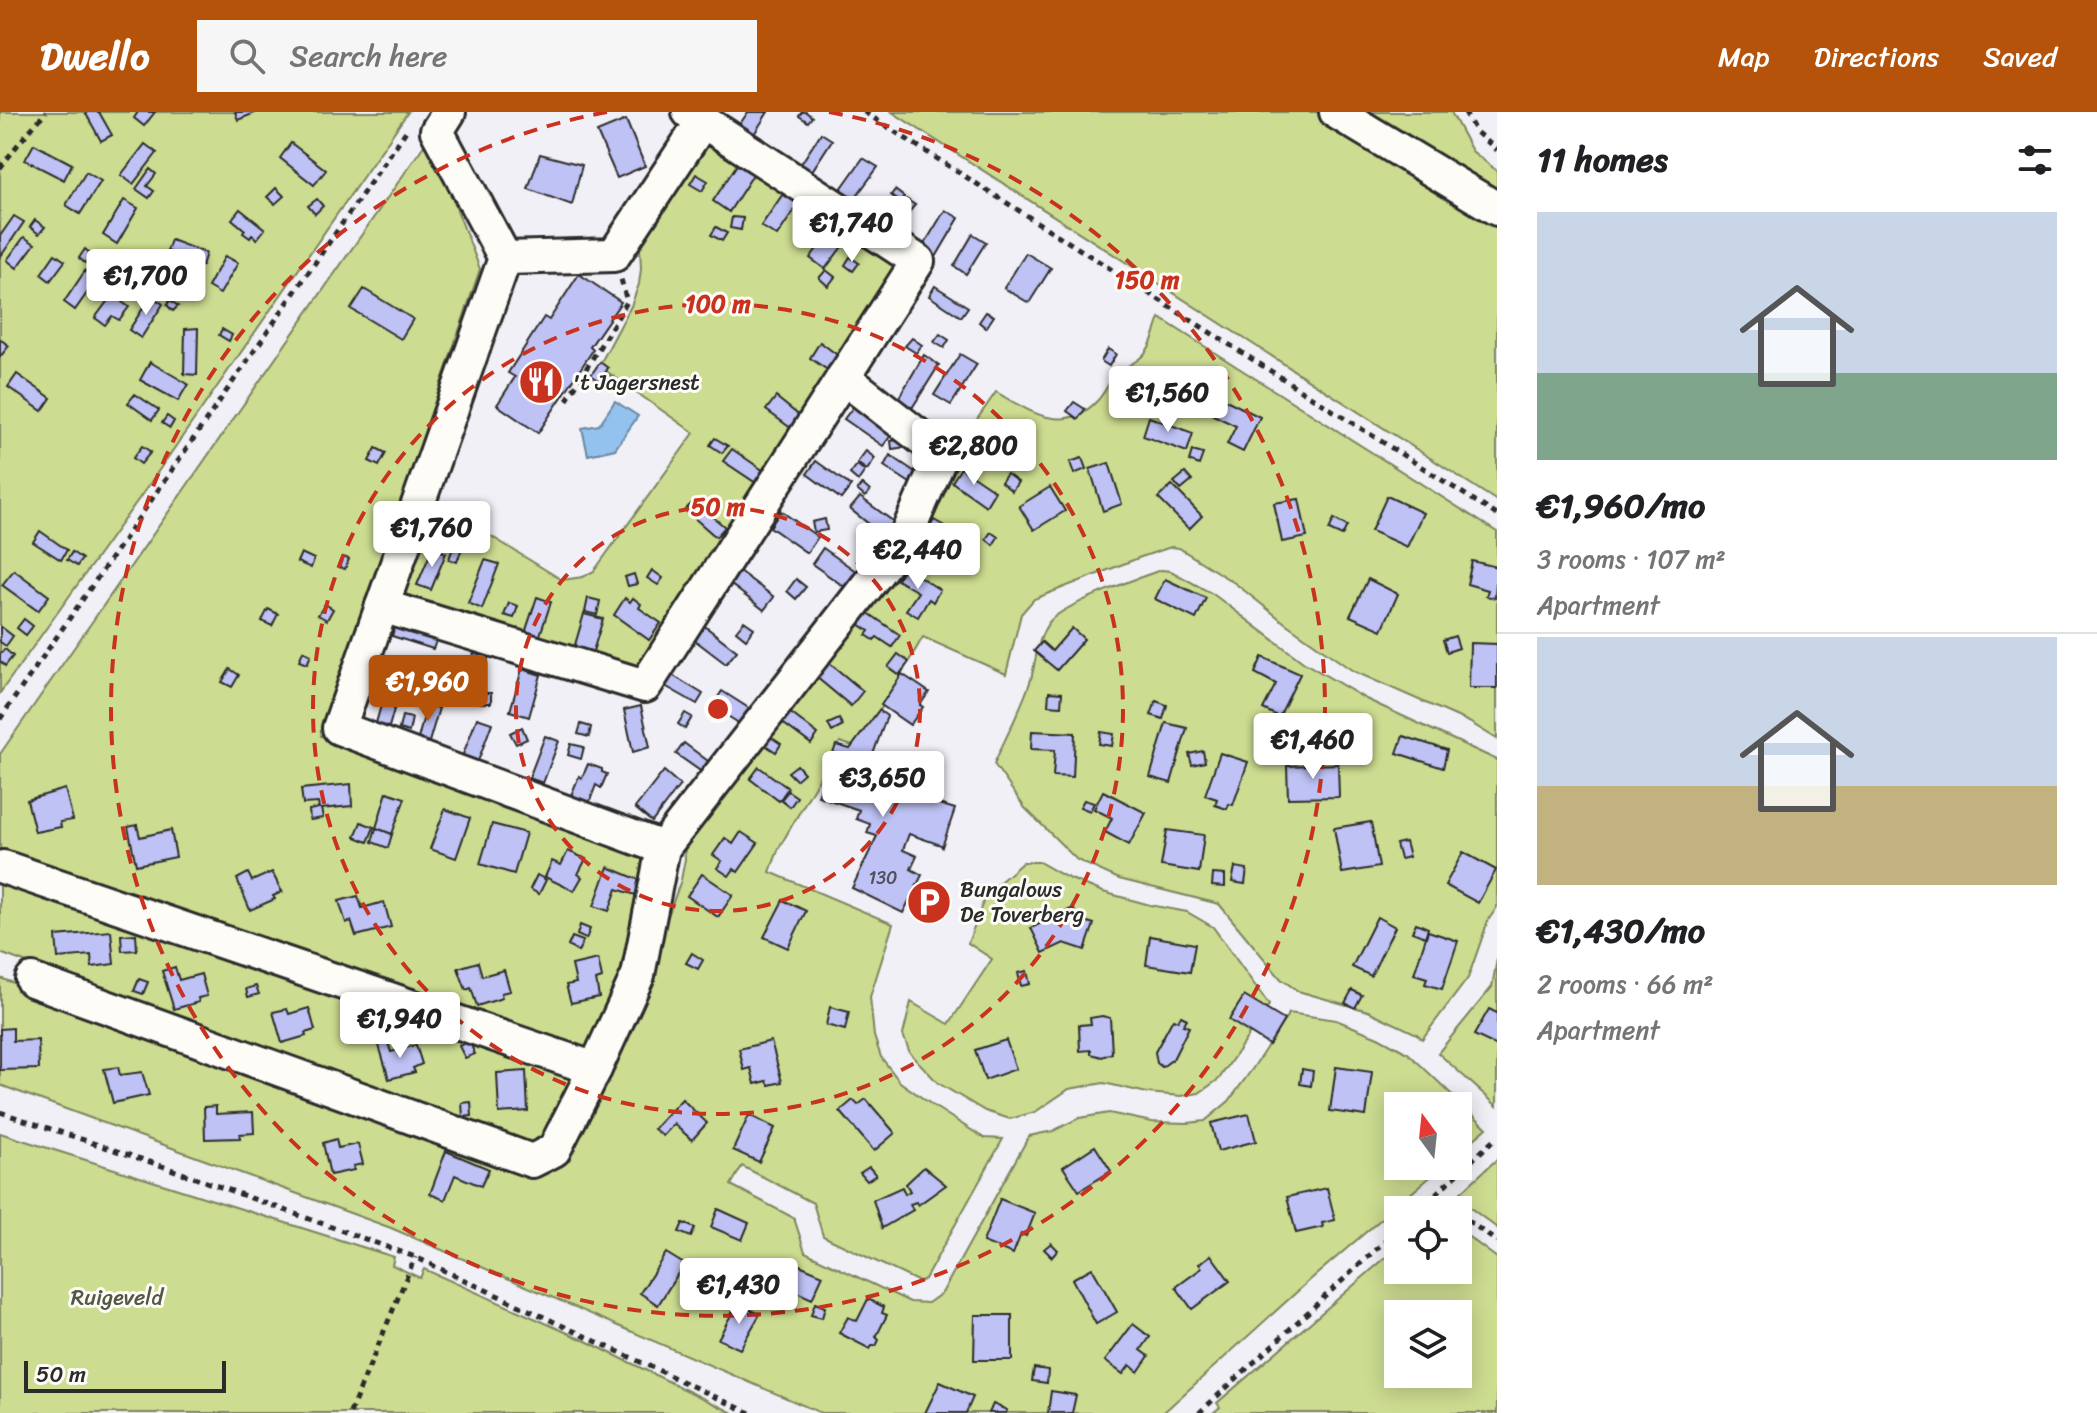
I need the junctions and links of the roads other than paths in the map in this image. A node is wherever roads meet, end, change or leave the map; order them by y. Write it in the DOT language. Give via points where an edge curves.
graph roads {
  1 [pos="1344,114"];
  2 [pos="696,117"];
  3 [pos="443,121"];
  4 [pos="1497,209"];
  5 [pos="505,258"];
  6 [pos="843,377"];
  7 [pos="382,606"];
  8 [pos="663,848"];
  9 [pos="3,867"];
  10 [pos="32,980"];
  11 [pos="595,1069"];
  1 -- 4 [label="street"];
  2 -- 5 [label="street" via="614,255"];
  2 -- 6 [label="street" via="918,261"];
  3 -- 5 [label="street"];
  5 -- 7 [label="street"];
  6 -- 7 [label="street" via="645,686"];
  6 -- 8 [label="street" via="942,454 906,536"];
  7 -- 8 [label="street" via="339,728"];
  8 -- 11 [label="street" via="638,975"];
  9 -- 11 [label="street"];
  10 -- 11 [label="street" via="532,1161 554,1150"];
}
